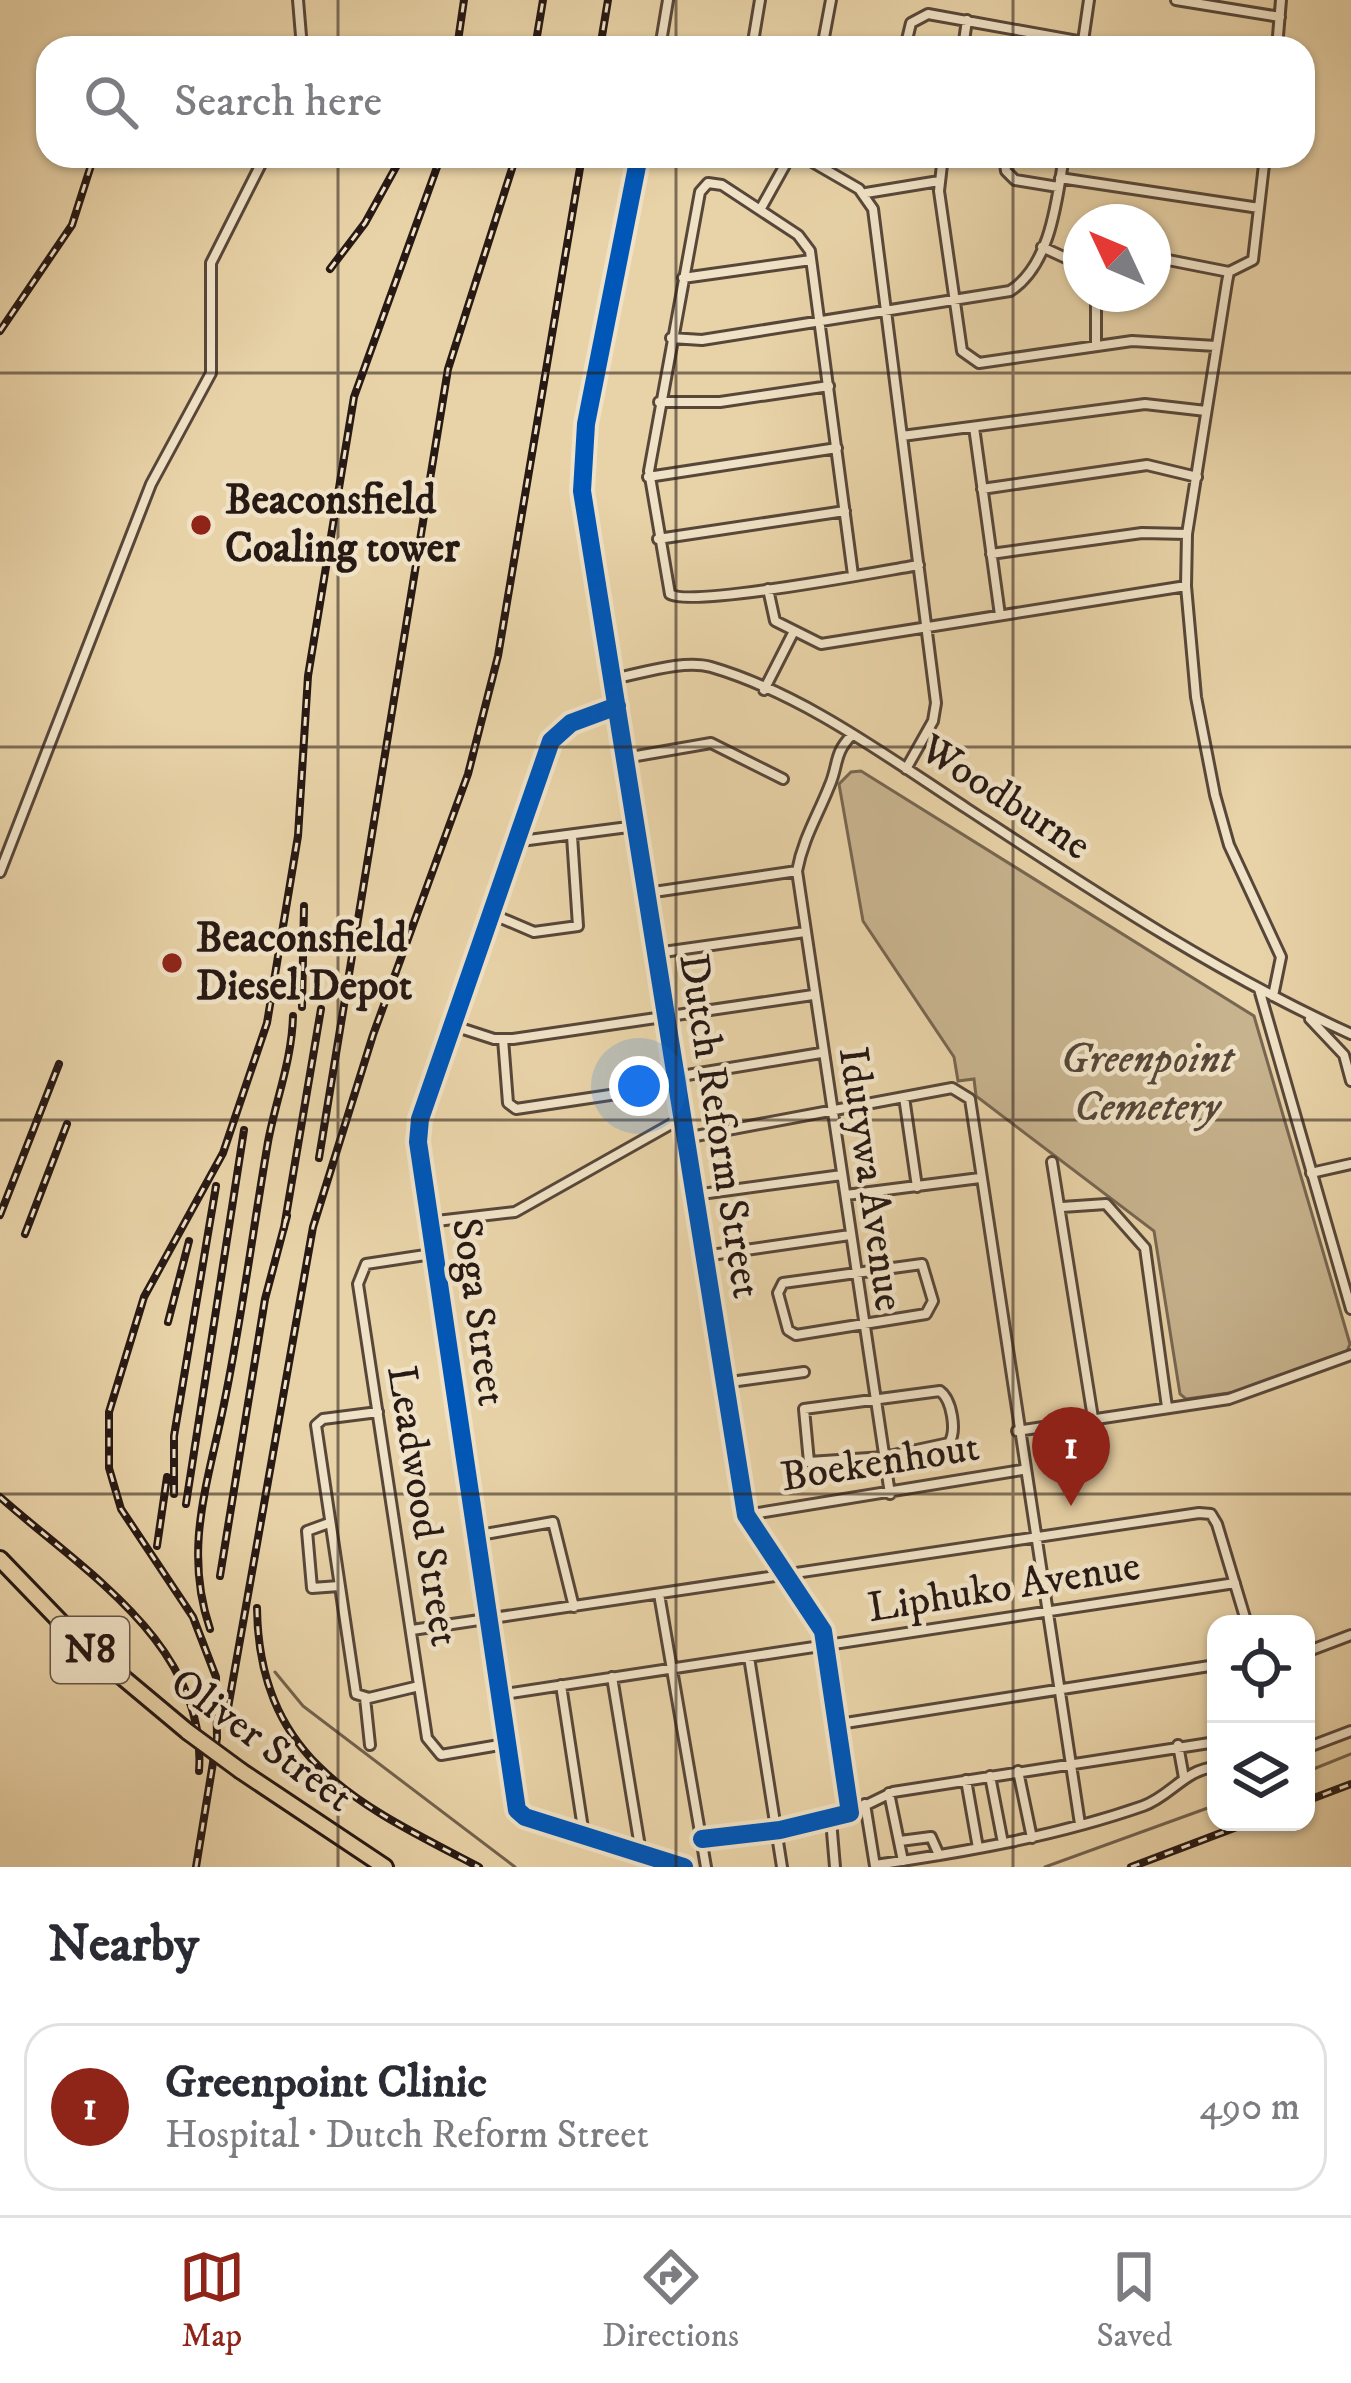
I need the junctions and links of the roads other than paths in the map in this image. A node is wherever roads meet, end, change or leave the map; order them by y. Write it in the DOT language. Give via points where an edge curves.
graph roads {
  1 [pos="298,0"];
  2 [pos="668,0"];
  3 [pos="760,0"];
  4 [pos="831,0"];
  5 [pos="1089,0"];
  6 [pos="1176,0"];
  7 [pos="1281,0"];
  8 [pos="1280,17"];
  9 [pos="967,20"];
  10 [pos="1024,31"];
  11 [pos="301,36"];
  12 [pos="662,36"];
  13 [pos="754,36"];
  14 [pos="824,36"];
  15 [pos="910,36"];
  16 [pos="965,36"];
  17 [pos="1023,36"];
  18 [pos="1045,36"];
  19 [pos="1083,36"];
  20 [pos="1278,36"];
  21 [pos="259,168"];
  22 [pos="637,168"];
  23 [pos="783,168"];
  24 [pos="822,168"];
  25 [pos="941,168"];
  26 [pos="1006,168"];
  27 [pos="1062,168"];
  28 [pos="1264,168"];
  29 [pos="939,182"];
  30 [pos="1059,182"];
  31 [pos="864,194"];
  32 [pos="1259,208"];
  33 [pos="760,210"];
  34 [pos="1042,247"];
  35 [pos="1063,257"];
  36 [pos="811,260"];
  37 [pos="1171,261"];
  38 [pos="1229,272"];
  39 [pos="683,278"];
  40 [pos="956,300"];
  41 [pos="887,312"];
  42 [pos="1096,312"];
  43 [pos="821,322"];
  44 [pos="671,338"];
  45 [pos="1096,345"];
  46 [pos="1216,346"];
  47 [pos="829,386"];
  48 [pos="659,402"];
  49 [pos="1206,411"];
  50 [pos="974,427"];
  51 [pos="902,436"];
  52 [pos="837,448"];
  53 [pos="648,477"];
  54 [pos="1197,477"];
  55 [pos="982,489"];
  56 [pos="845,511"];
  57 [pos="1187,534"];
  58 [pos="658,539"];
  59 [pos="991,554"];
  60 [pos="919,565"];
  61 [pos="853,575"];
  62 [pos="1186,586"];
  63 [pos="768,589"];
  64 [pos="1000,615"];
  65 [pos="927,630"];
  66 [pos="793,632"];
  67 [pos="612,679"];
  68 [pos="764,690"];
  69 [pos="616,706"];
  70 [pos="852,735"];
  71 [pos="625,758"];
  72 [pos="907,770"];
  73 [pos="783,779"];
  74 [pos="636,826"];
  75 [pos="572,836"];
  76 [pos="521,841"];
  77 [pos="797,871"];
  78 [pos="0,872"];
  79 [pos="647,893"];
  80 [pos="494,915"];
  81 [pos="805,932"];
  82 [pos="656,953"];
  83 [pos="1259,988"];
  84 [pos="813,995"];
  85 [pos="1273,996"];
  86 [pos="1303,1012"];
  87 [pos="665,1015"];
  88 [pos="454,1026"];
  89 [pos="1351,1034"];
  90 [pos="503,1039"];
  91 [pos="821,1053"];
  92 [pos="676,1081"];
  93 [pos="1351,1081"];
  94 [pos="904,1097"];
  95 [pos="831,1113"];
  96 [pos="682,1118"];
  97 [pos="685,1138"];
  98 [pos="1052,1162"];
  99 [pos="1351,1164"];
  100 [pos="1311,1173"];
  101 [pos="842,1175"];
  102 [pos="980,1178"];
  103 [pos="917,1187"];
  104 [pos="694,1195"];
  105 [pos="846,1196"];
  106 [pos="1062,1207"];
  107 [pos="428,1222"];
  108 [pos="850,1235"];
  109 [pos="1351,1253"];
  110 [pos="433,1254"];
  111 [pos="704,1256"];
  112 [pos="1336,1256"];
  113 [pos="853,1272"];
  114 [pos="1351,1309"];
  115 [pos="861,1325"];
  116 [pos="1351,1355"];
  117 [pos="804,1372"];
  118 [pos="723,1383"];
  119 [pos="873,1398"];
  120 [pos="1167,1407"];
  121 [pos="378,1412"];
  122 [pos="1093,1418"];
  123 [pos="1017,1431"];
  124 [pos="884,1457"];
  125 [pos="1022,1470"];
  126 [pos="890,1494"];
  127 [pos="746,1515"];
  128 [pos="329,1522"];
  129 [pos="474,1536"];
  130 [pos="1033,1537"];
  131 [pos="0,1559"];
  132 [pos="784,1574"];
  133 [pos="1234,1583"];
  134 [pos="339,1586"];
  135 [pos="658,1594"];
  136 [pos="574,1607"];
  137 [pos="1044,1614"];
  138 [pos="1244,1615"];
  139 [pos="486,1620"];
  140 [pos="412,1630"];
  141 [pos="1351,1635"];
  142 [pos="827,1645"];
  143 [pos="1315,1649"];
  144 [pos="749,1657"];
  145 [pos="1207,1666"];
  146 [pos="675,1668"];
  147 [pos="612,1676"];
  148 [pos="560,1685"];
  149 [pos="419,1686"];
  150 [pos="1055,1690"];
  151 [pos="498,1695"];
  152 [pos="365,1698"];
  153 [pos="839,1724"];
  154 [pos="1351,1732"];
  155 [pos="1207,1743"];
  156 [pos="505,1744"];
  157 [pos="370,1745"];
  158 [pos="1178,1745"];
  159 [pos="1315,1745"];
  160 [pos="1068,1763"];
  161 [pos="1207,1769"];
  162 [pos="1018,1771"];
  163 [pos="989,1776"];
  164 [pos="1184,1778"];
  165 [pos="966,1780"];
  166 [pos="889,1793"];
  167 [pos="865,1804"];
  168 [pos="850,1813"];
  169 [pos="831,1820"];
  170 [pos="1080,1824"];
  171 [pos="780,1830"];
  172 [pos="584,1835"];
  173 [pos="1032,1838"];
  174 [pos="702,1839"];
  175 [pos="900,1841"];
  176 [pos="1003,1843"];
  177 [pos="979,1848"];
  178 [pos="641,1853"];
  179 [pos="939,1856"];
  180 [pos="903,1861"];
  181 [pos="705,1862"];
  182 [pos="875,1866"];
  183 [pos="386,1867"];
  184 [pos="684,1867"];
  185 [pos="782,1867"];
  186 [pos="835,1867"];
  1 -- 11 [label="street"];
  2 -- 12 [label="street"];
  3 -- 13 [label="street"];
  4 -- 14 [label="street"];
  5 -- 19 [label="street"];
  6 -- 8 [label="street"];
  7 -- 8 [label="street"];
  8 -- 20 [label="street"];
  9 -- 10 [label="street"];
  9 -- 15 [label="street" via="917,16"];
  9 -- 16 [label="street"];
  10 -- 17 [label="street"];
  10 -- 18 [label="street"];
  21 -- 78 [label="street" via="211,263 211,373 151,484"];
  22 -- 67 [label="street, Dutch Reform Street" via="581,476"];
  23 -- 33 [label="street"];
  24 -- 31 [label="street"];
  25 -- 29 [label="street"];
  26 -- 30 [label="street" via="1015,180"];
  27 -- 30 [label="street"];
  28 -- 32 [label="street"];
  29 -- 31 [label="street"];
  29 -- 40 [label="street"];
  30 -- 32 [label="street"];
  30 -- 34 [label="street"];
  31 -- 41 [label="street"];
  32 -- 38 [label="street" via="1253,260"];
  33 -- 36 [label="street" via="803,239"];
  33 -- 39 [label="street" via="713,181 704,185"];
  34 -- 35 [label="street"];
  34 -- 40 [label="street" via="1015,288"];
  36 -- 39 [label="street"];
  36 -- 43 [label="street"];
  37 -- 38 [label="street"];
  38 -- 46 [label="street"];
  39 -- 44 [label="street"];
  40 -- 41 [label="street"];
  40 -- 45 [label="street" via="962,351 973,362"];
  41 -- 43 [label="street"];
  41 -- 51 [label="street"];
  42 -- 45 [label="street"];
  43 -- 44 [label="street"];
  43 -- 47 [label="street"];
  44 -- 48 [label="street"];
  45 -- 46 [label="street"];
  46 -- 49 [label="street"];
  47 -- 48 [label="street"];
  47 -- 52 [label="street"];
  48 -- 53 [label="street"];
  49 -- 50 [label="street" via="1145,404"];
  49 -- 54 [label="street"];
  50 -- 51 [label="street"];
  50 -- 55 [label="street"];
  51 -- 60 [label="street"];
  52 -- 53 [label="street"];
  52 -- 56 [label="street"];
  53 -- 58 [label="street"];
  54 -- 55 [label="street" via="1147,465"];
  54 -- 57 [label="street"];
  55 -- 59 [label="street"];
  56 -- 58 [label="street"];
  56 -- 61 [label="street"];
  57 -- 59 [label="street"];
  57 -- 62 [label="street"];
  58 -- 63 [label="street" via="666,587 679,600"];
  59 -- 64 [label="street"];
  60 -- 61 [label="street"];
  60 -- 65 [label="street"];
  61 -- 63 [label="street"];
  62 -- 64 [label="street"];
  62 -- 85 [label="street" via="1215,795 1281,957"];
  63 -- 66 [label="street" via="775,621"];
  64 -- 65 [label="street"];
  65 -- 66 [label="street" via="821,644"];
  65 -- 72 [label="street" via="935,715"];
  66 -- 68 [label="street"];
  67 -- 68 [label="street, Woodburne" via="699,665"];
  67 -- 69 [label="street, Dutch Reform Street"];
  68 -- 70 [label="street, Woodburne"];
  69 -- 71 [label="street, Dutch Reform Street"];
  69 -- 76 [label="street, Soga Street" via="555,734"];
  70 -- 72 [label="street, Woodburne"];
  70 -- 77 [label="street" via="835,755"];
  71 -- 73 [label="street" via="711,743"];
  71 -- 74 [label="street, Dutch Reform Street"];
  72 -- 83 [label="street, Woodburne"];
  74 -- 75 [label="street"];
  74 -- 79 [label="street, Dutch Reform Street"];
  75 -- 76 [label="street"];
  75 -- 80 [label="street" via="578,926 534,932"];
  76 -- 80 [label="street, Soga Street"];
  77 -- 79 [label="street"];
  77 -- 81 [label="street, Idutywa Avenue"];
  79 -- 82 [label="street, Dutch Reform Street"];
  80 -- 88 [label="street, Soga Street"];
  81 -- 82 [label="street"];
  81 -- 84 [label="street, Idutywa Avenue"];
  82 -- 87 [label="street, Dutch Reform Street"];
  83 -- 85 [label="street, Woodburne"];
  83 -- 100 [label="street"];
  84 -- 87 [label="street"];
  84 -- 91 [label="street, Idutywa Avenue"];
  85 -- 86 [label="street, Woodburne"];
  86 -- 89 [label="street, Woodburne"];
  86 -- 93 [label="street" via="1344,1055"];
  87 -- 90 [label="street"];
  87 -- 92 [label="street, Dutch Reform Street"];
  88 -- 90 [label="street"];
  88 -- 107 [label="street, Soga Street" via="418,1130"];
  90 -- 92 [label="street" via="508,1103 516,1109"];
  91 -- 92 [label="street"];
  91 -- 95 [label="street, Idutywa Avenue"];
  92 -- 96 [label="street, Dutch Reform Street"];
  94 -- 95 [label="street"];
  94 -- 102 [label="street" via="952,1088 970,1099"];
  94 -- 103 [label="street"];
  95 -- 97 [label="street"];
  95 -- 101 [label="street, Idutywa Avenue"];
  96 -- 97 [label="street, Dutch Reform Street"];
  96 -- 107 [label="street" via="515,1212"];
  97 -- 104 [label="street, Dutch Reform Street"];
  98 -- 106 [label="street"];
  99 -- 100 [label="street"];
  100 -- 112 [label="street"];
  101 -- 104 [label="street"];
  101 -- 105 [label="street, Idutywa Avenue"];
  102 -- 103 [label="street"];
  102 -- 123 [label="street"];
  103 -- 105 [label="street"];
  104 -- 111 [label="street, Dutch Reform Street"];
  105 -- 108 [label="street, Idutywa Avenue"];
  106 -- 120 [label="street" via="1103,1203 1142,1241"];
  106 -- 122 [label="street"];
  107 -- 110 [label="street, Soga Street"];
  108 -- 111 [label="street"];
  108 -- 113 [label="street, Idutywa Avenue"];
  109 -- 112 [label="street"];
  110 -- 121 [label="street, Leadwood Street" via="360,1271"];
  110 -- 129 [label="street, Soga Street"];
  111 -- 118 [label="street, Dutch Reform Street"];
  112 -- 114 [label="street"];
  113 -- 115 [label="street, Idutywa Avenue"];
  113 -- 115 [label="street" via="922,1264 933,1300 922,1316"];
  113 -- 115 [label="street" via="783,1282 778,1293 793,1334"];
  115 -- 119 [label="street, Idutywa Avenue"];
  116 -- 120 [label="street" via="1244,1395"];
  117 -- 118 [label="street"];
  118 -- 127 [label="street, Dutch Reform Street"];
  119 -- 124 [label="street, Idutywa Avenue"];
  119 -- 124 [label="street" via="937,1390 948,1399 951,1441"];
  119 -- 124 [label="street" via="804,1409 806,1456 812,1464"];
  120 -- 122 [label="street"];
  121 -- 128 [label="street" via="316,1425"];
  121 -- 140 [label="street, Leadwood Street"];
  122 -- 123 [label="street"];
  123 -- 125 [label="street"];
  124 -- 126 [label="street, Idutywa Avenue"];
  125 -- 126 [label="street, Boekenhout"];
  125 -- 130 [label="street"];
  126 -- 127 [label="street, Boekenhout"];
  127 -- 132 [label="street, Dutch Reform Street"];
  128 -- 134 [label="street"];
  128 -- 134 [label="street" via="307,1531 304,1541 312,1588"];
  129 -- 136 [label="street" via="554,1522"];
  129 -- 139 [label="street, Soga Street"];
  130 -- 132 [label="street"];
  130 -- 133 [label="street" via="1206,1513"];
  130 -- 137 [label="street"];
  131 -- 183 [label="highway, Oliver Street / N8, bridge" via="78,1640 188,1732"];
  132 -- 135 [label="street"];
  132 -- 142 [label="street, Dutch Reform Street"];
  133 -- 137 [label="street, Liphuko Avenue"];
  133 -- 138 [label="street"];
  134 -- 152 [label="street" via="355,1691"];
  135 -- 136 [label="street"];
  135 -- 146 [label="street"];
  136 -- 139 [label="street"];
  137 -- 142 [label="street, Liphuko Avenue"];
  137 -- 150 [label="street"];
  139 -- 140 [label="street"];
  139 -- 151 [label="street, Soga Street"];
  140 -- 149 [label="street, Leadwood Street"];
  141 -- 143 [label="street"];
  142 -- 144 [label="street, Liphuko Avenue"];
  142 -- 153 [label="street"];
  144 -- 146 [label="street, Liphuko Avenue"];
  144 -- 171 [label="street"];
  145 -- 150 [label="street"];
  146 -- 147 [label="street, Liphuko Avenue"];
  146 -- 174 [label="street"];
  147 -- 148 [label="street, Liphuko Avenue"];
  147 -- 178 [label="street"];
  148 -- 151 [label="street, Liphuko Avenue"];
  148 -- 172 [label="street"];
  149 -- 152 [label="street"];
  149 -- 156 [label="street, Leadwood Street" via="436,1753"];
  150 -- 153 [label="street"];
  150 -- 160 [label="street"];
  151 -- 156 [label="street, Soga Street"];
  152 -- 157 [label="street"];
  153 -- 168 [label="street"];
  154 -- 159 [label="street"];
  155 -- 158 [label="street"];
  156 -- 172 [label="street, Soga Street" via="519,1813"];
  158 -- 160 [label="street"];
  158 -- 164 [label="street"];
  160 -- 162 [label="street"];
  160 -- 170 [label="street"];
  161 -- 164 [label="street"];
  162 -- 163 [label="street"];
  162 -- 173 [label="street"];
  163 -- 165 [label="street"];
  163 -- 176 [label="street"];
  164 -- 170 [label="street" via="1153,1802"];
  165 -- 166 [label="street"];
  165 -- 177 [label="street"];
  166 -- 167 [label="street"];
  166 -- 175 [label="street"];
  167 -- 168 [label="street"];
  167 -- 182 [label="street"];
  168 -- 169 [label="street"];
  169 -- 171 [label="street"];
  169 -- 186 [label="street"];
  170 -- 173 [label="street"];
  171 -- 174 [label="street"];
  171 -- 185 [label="street"];
  172 -- 178 [label="street, Soga Street"];
  173 -- 176 [label="street"];
  174 -- 181 [label="street"];
  175 -- 179 [label="street" via="931,1837"];
  175 -- 180 [label="street"];
  176 -- 177 [label="street"];
  177 -- 179 [label="street"];
  178 -- 184 [label="street, Soga Street"];
  179 -- 180 [label="street"];
  180 -- 182 [label="street"];
}
